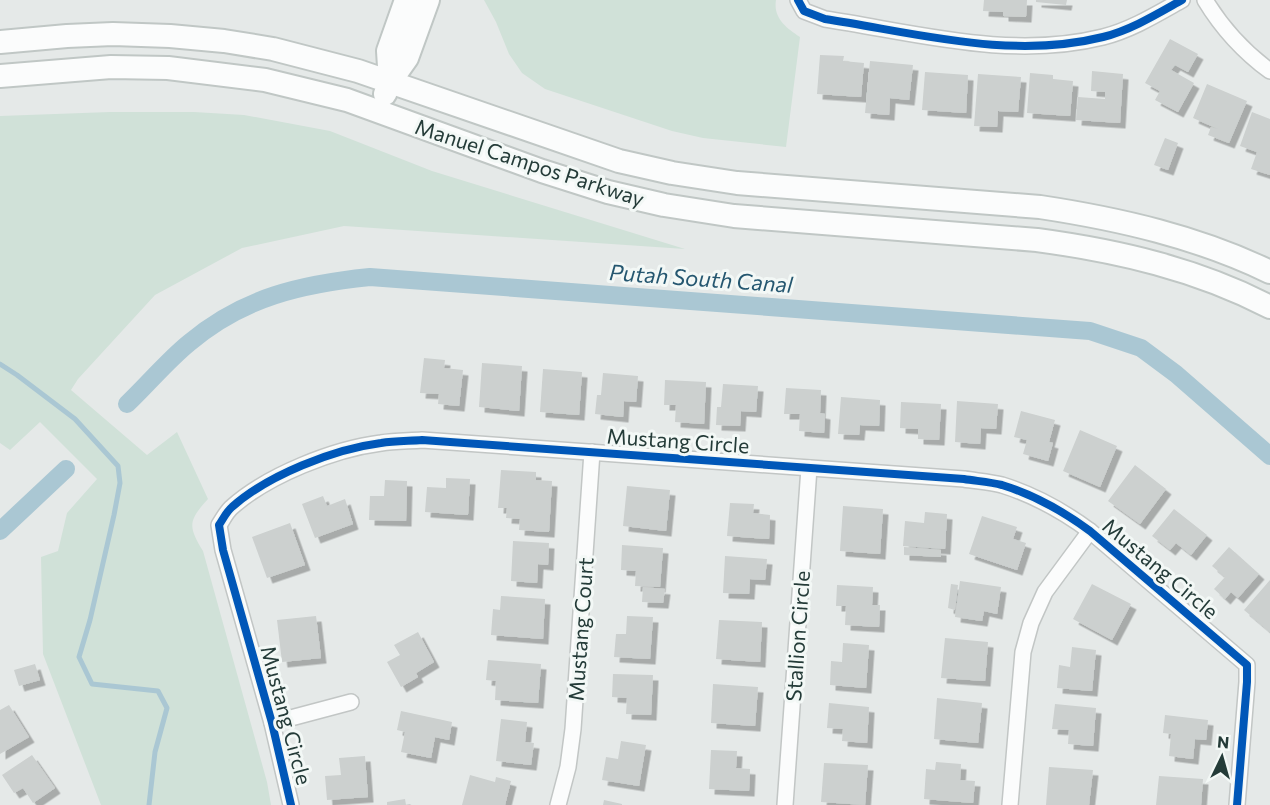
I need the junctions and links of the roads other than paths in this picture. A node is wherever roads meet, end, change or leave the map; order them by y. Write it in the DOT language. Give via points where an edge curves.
graph roads {
  1 [pos="406,0"];
  2 [pos="428,0"];
  3 [pos="798,0"];
  4 [pos="1182,0"];
  5 [pos="1205,0"];
  6 [pos="0,42"];
  7 [pos="1270,71"];
  8 [pos="0,75"];
  9 [pos="390,82"];
  10 [pos="378,112"];
  11 [pos="1270,272"];
  12 [pos="1270,307"];
  13 [pos="592,452"];
  14 [pos="809,468"];
  15 [pos="1090,531"];
  16 [pos="351,702"];
  17 [pos="272,723"];
  18 [pos="291,805"];
  19 [pos="558,805"];
  20 [pos="785,805"];
  21 [pos="1010,805"];
  22 [pos="1237,805"];
  1 -- 9 [label="main road" via="388,51"];
  2 -- 9 [label="main road" via="407,58"];
  3 -- 4 [label="street" via="804,11 825,19 972,44 1016,47 1105,37"];
  5 -- 7 [label="street" via="1234,40"];
  6 -- 9 [label="main road, Manuel Campos Parkway" via="113,34 224,41 322,60"];
  8 -- 10 [label="main road, Manuel Campos Parkway" via="111,67 168,68 265,80 312,90"];
  9 -- 10 [label="main road"];
  9 -- 11 [label="main road, Manuel Campos Parkway" via="619,161 672,173 737,183 1089,214 1186,239"];
  10 -- 12 [label="main road, Manuel Campos Parkway" via="542,171 664,206 734,216 1080,246 1158,263"];
  13 -- 14 [label="street, Mustang Circle"];
  13 -- 17 [label="street, Mustang Circle" via="422,440 379,443 333,453 292,469 231,508 219,525 223,550"];
  13 -- 19 [label="street, Mustang Court" via="573,729"];
  14 -- 15 [label="street, Mustang Circle" via="1000,484 1064,512"];
  14 -- 20 [label="street, Stallion Circle"];
  15 -- 21 [label="street" via="1045,592 1031,623 1023,652"];
  15 -- 22 [label="street, Mustang Circle" via="1246,665"];
  16 -- 17 [label="street"];
  17 -- 18 [label="street, Mustang Circle"];
}
